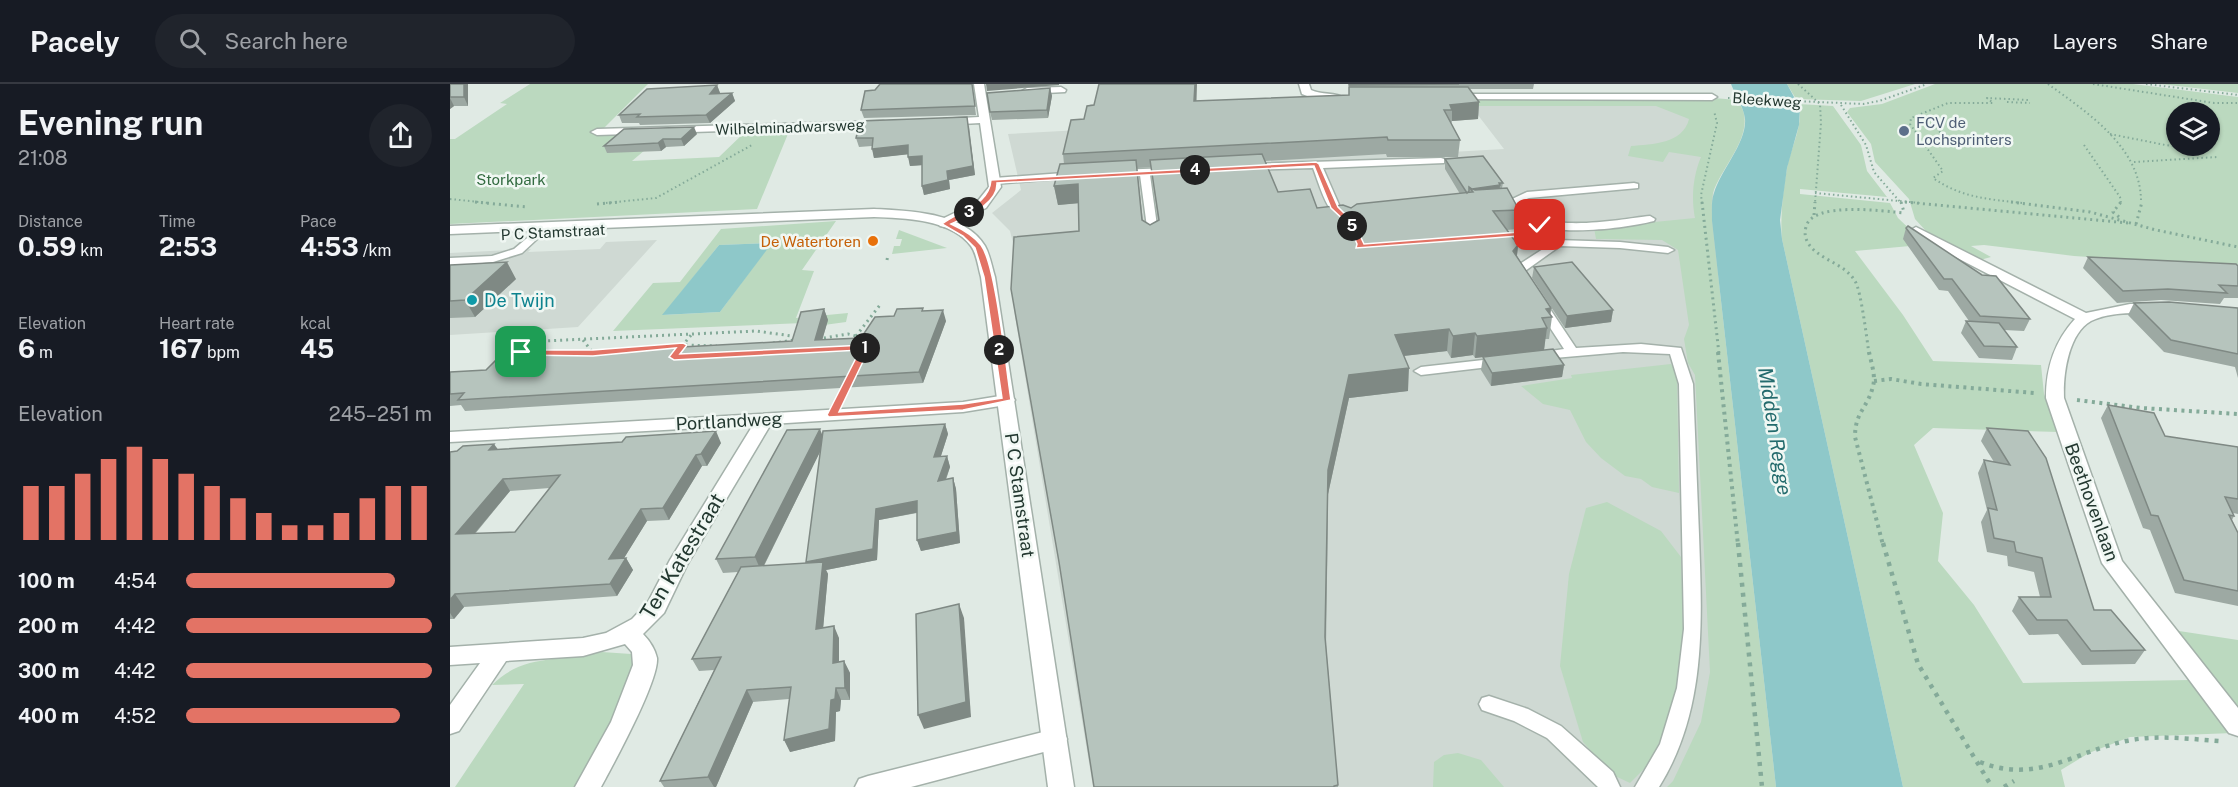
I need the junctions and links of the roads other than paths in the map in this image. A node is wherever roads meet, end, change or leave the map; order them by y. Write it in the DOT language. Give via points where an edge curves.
graph roads {
  1 [pos="1304,84"];
  2 [pos="1061,90"];
  3 [pos="983,91"];
  4 [pos="1012,93"];
  5 [pos="1442,97"];
  6 [pos="1710,97"];
  7 [pos="1349,98"];
  8 [pos="984,120"];
  9 [pos="937,122"];
  10 [pos="890,124"];
  11 [pos="597,132"];
  12 [pos="1441,160"];
  13 [pos="1316,164"];
  14 [pos="1236,168"];
  15 [pos="1179,170"];
  16 [pos="1145,172"];
  17 [pos="1099,174"];
  18 [pos="1088,175"];
  19 [pos="994,181"];
  20 [pos="1634,186"];
  21 [pos="1350,219"];
  22 [pos="1650,219"];
  23 [pos="945,224"];
  24 [pos="450,230"];
  25 [pos="541,230"];
  26 [pos="1916,231"];
  27 [pos="450,237"];
  28 [pos="1153,240"];
  29 [pos="1668,250"];
  30 [pos="450,262"];
  31 [pos="2172,310"];
  32 [pos="2084,318"];
  33 [pos="1573,353"];
  34 [pos="1421,371"];
  35 [pos="1006,400"];
  36 [pos="765,419"];
  37 [pos="450,437"];
  38 [pos="628,633"];
  39 [pos="500,652"];
  40 [pos="450,656"];
  41 [pos="1489,704"];
  42 [pos="450,724"];
  43 [pos="2232,734"];
  44 [pos="1054,739"];
  45 [pos="588,787"];
  46 [pos="868,787"];
  47 [pos="1060,787"];
  48 [pos="1609,787"];
  49 [pos="1646,787"];
  1 -- 7 [label="street" via="1306,92 1313,96"];
  2 -- 4 [label="street"];
  3 -- 8 [label="street"];
  5 -- 6 [label="street, Bleekweg"];
  8 -- 9 [label="street"];
  8 -- 19 [label="street"];
  10 -- 11 [label="street, Wilhelminadwarsweg"];
  12 -- 13 [label="lane"];
  13 -- 14 [label="lane"];
  13 -- 21 [label="lane" via="1335,208"];
  15 -- 16 [label="lane"];
  16 -- 17 [label="lane"];
  16 -- 28 [label="lane"];
  18 -- 19 [label="lane"];
  19 -- 23 [label="street" via="989,198"];
  20 -- 22 [label="lane" via="1527,195 1510,201 1526,218 1540,225"];
  23 -- 25 [label="street, P C Stamstraat" via="903,214 853,212 613,229"];
  23 -- 35 [label="street, P C Stamstraat" via="965,234 978,247 988,277"];
  24 -- 25 [label="street, P C Stamstraat"];
  25 -- 27 [label="street, P C Stamstraat"];
  25 -- 30 [label="lane" via="510,254"];
  26 -- 32 [label="street"];
  29 -- 33 [label="lane" via="1557,243 1519,270"];
  31 -- 32 [label="street" via="2113,310"];
  32 -- 43 [label="street, Beethovenlaan" via="2055,372 2055,398 2112,563"];
  33 -- 34 [label="lane"];
  33 -- 49 [label="lane" via="1637,347 1676,351 1686,384 1693,629 1687,688 1670,746"];
  35 -- 36 [label="street, Portlandweg" via="963,407"];
  35 -- 44 [label="street, P C Stamstraat"];
  36 -- 37 [label="street, Portlandweg"];
  36 -- 38 [label="street, Ten Katestraat" via="656,607"];
  38 -- 39 [label="street" via="583,647"];
  38 -- 45 [label="street, Ten Katestraat" via="643,648 645,665 622,724"];
  39 -- 40 [label="street"];
  39 -- 42 [label="street"];
  41 -- 48 [label="lane" via="1554,732"];
  44 -- 46 [label="street"];
  44 -- 47 [label="street, P C Stamstraat"];
}
